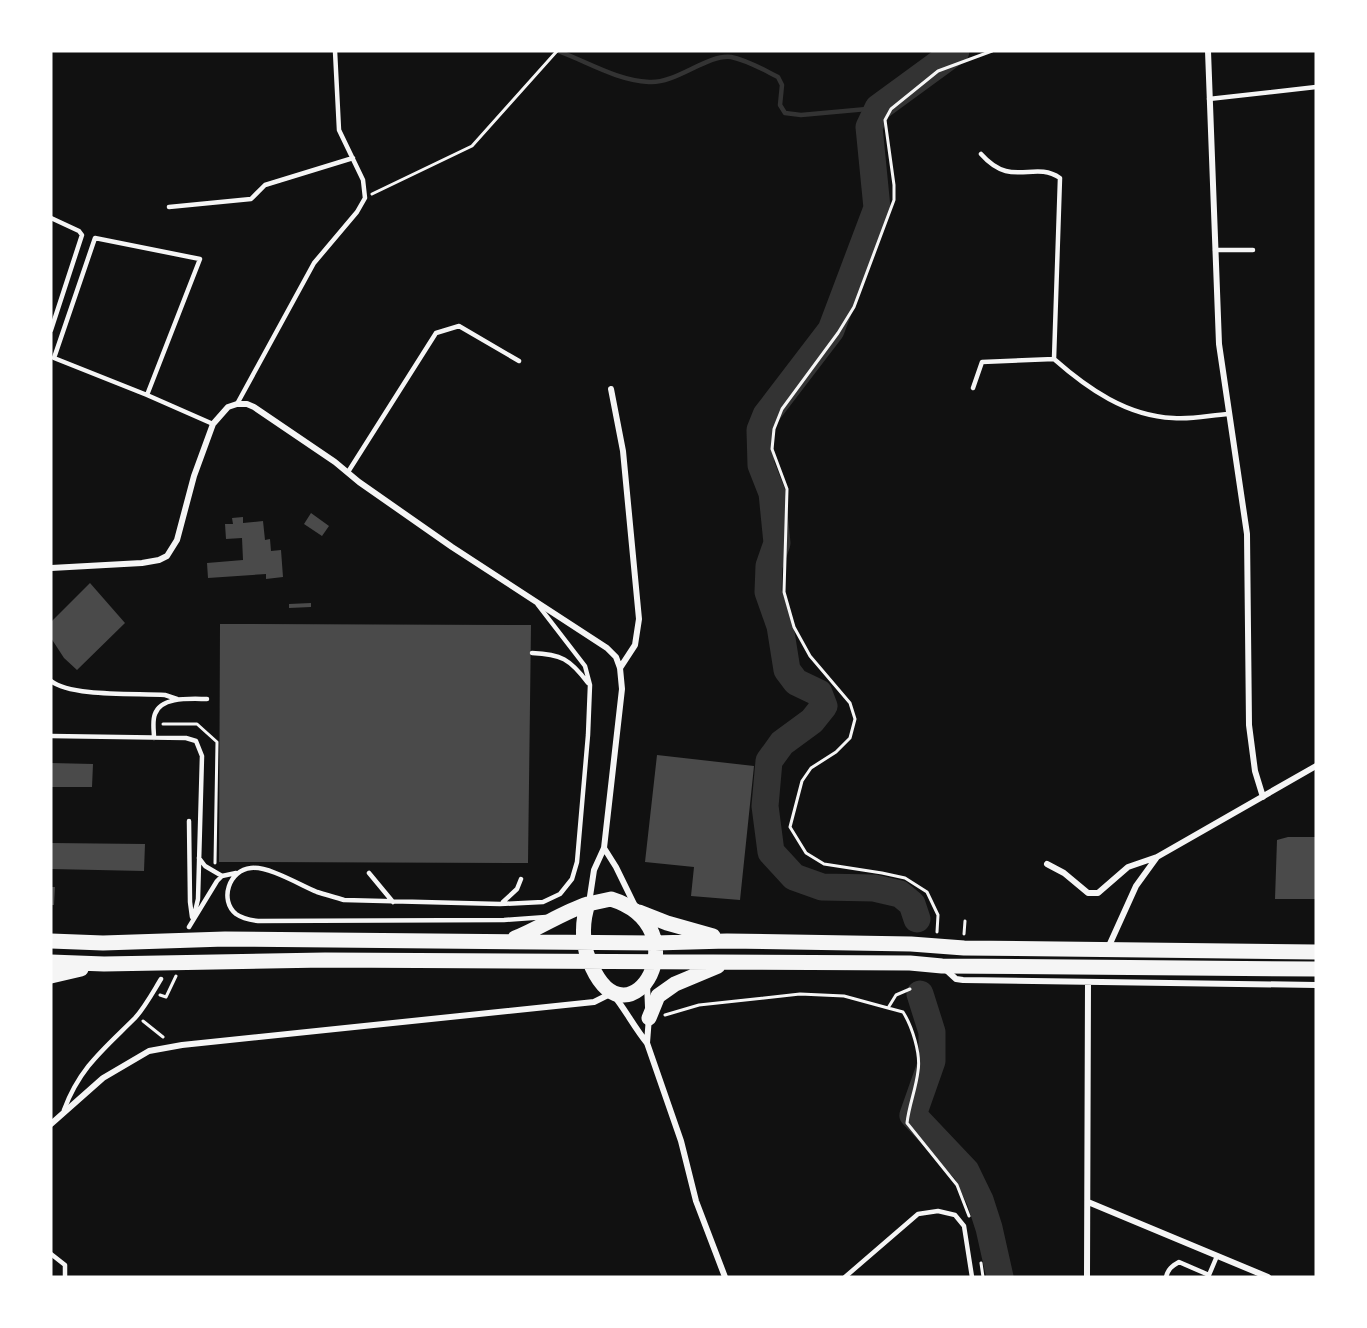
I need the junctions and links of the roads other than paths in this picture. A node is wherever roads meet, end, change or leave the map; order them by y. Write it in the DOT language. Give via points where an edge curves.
graph roads {
  1 [pos="335,51"];
  2 [pos="1208,51"];
  3 [pos="1316,87"];
  4 [pos="1209,99"];
  5 [pos="981,154"];
  6 [pos="352,158"];
  7 [pos="169,207"];
  8 [pos="51,218"];
  9 [pos="1215,250"];
  10 [pos="1253,250"];
  11 [pos="51,330"];
  12 [pos="1054,359"];
  13 [pos="519,361"];
  14 [pos="973,388"];
  15 [pos="611,389"];
  16 [pos="147,395"];
  17 [pos="237,404"];
  18 [pos="1229,414"];
  19 [pos="213,424"];
  20 [pos="348,472"];
  21 [pos="51,568"];
  22 [pos="537,604"];
  23 [pos="532,653"];
  24 [pos="620,668"];
  25 [pos="51,681"];
  26 [pos="590,685"];
  27 [pos="177,699"];
  28 [pos="207,699"];
  29 [pos="51,736"];
  30 [pos="154,738"];
  31 [pos="1316,766"];
  32 [pos="1263,797"];
  33 [pos="189,821"];
  34 [pos="604,848"];
  35 [pos="1157,857"];
  36 [pos="199,858"];
  37 [pos="1047,864"];
  38 [pos="239,873"];
  39 [pos="369,873"];
  40 [pos="222,876"];
  41 [pos="521,879"];
  42 [pos="393,902"];
  43 [pos="500,904"];
  44 [pos="588,904"];
  45 [pos="638,911"];
  46 [pos="561,917"];
  47 [pos="192,920"];
  48 [pos="189,927"];
  49 [pos="51,941"];
  50 [pos="506,941"];
  51 [pos="728,941"];
  52 [pos="584,942"];
  53 [pos="655,943"];
  54 [pos="1108,949"];
  55 [pos="1316,952"];
  56 [pos="51,962"];
  57 [pos="546,962"];
  58 [pos="590,963"];
  59 [pos="655,963"];
  60 [pos="726,963"];
  61 [pos="104,964"];
  62 [pos="942,966"];
  63 [pos="1316,969"];
  64 [pos="51,975"];
  65 [pos="161,979"];
  66 [pos="1088,982"];
  67 [pos="675,984"];
  68 [pos="1316,985"];
  69 [pos="607,989"];
  70 [pos="642,989"];
  71 [pos="649,1018"];
  72 [pos="647,1043"];
  73 [pos="63,1113"];
  74 [pos="51,1124"];
  75 [pos="1088,1202"];
  76 [pos="51,1254"];
  77 [pos="1217,1256"];
  78 [pos="65,1277"];
  79 [pos="725,1277"];
  80 [pos="844,1277"];
  81 [pos="972,1277"];
  82 [pos="1087,1277"];
  83 [pos="1166,1277"];
  84 [pos="1268,1277"];
  1 -- 6 [label="lane" via="339,130"];
  2 -- 4 [label="street"];
  3 -- 4 [label="lane"];
  4 -- 9 [label="street"];
  5 -- 12 [label="lane" via="992,166 1009,173 1053,173 1060,178"];
  6 -- 7 [label="lane" via="265,185 250,199"];
  6 -- 17 [label="lane" via="363,180 365,198 314,263"];
  8 -- 11 [label="lane" via="82,235"];
  9 -- 10 [label="lane"];
  9 -- 18 [label="street" via="1219,344"];
  12 -- 14 [label="lane" via="982,362"];
  12 -- 18 [label="lane" via="1082,383 1141,412 1176,419"];
  13 -- 20 [label="lane" via="459,326 435,333"];
  15 -- 24 [label="street" via="623,451 639,619 635,645"];
  16 -- 16 [label="lane" via="200,259 95,238 54,358"];
  16 -- 19 [label="lane"];
  17 -- 19 [label="street" via="228,407"];
  17 -- 20 [label="street" via="254,407"];
  18 -- 32 [label="street" via="1247,534 1249,725"];
  19 -- 21 [label="street" via="177,540 167,556 142,563"];
  20 -- 22 [label="street"];
  22 -- 24 [label="street" via="608,648"];
  22 -- 26 [label="lane" via="585,666"];
  23 -- 26 [label="lane" via="554,654 565,660"];
  24 -- 34 [label="street" via="620,714"];
  25 -- 27 [label="lane" via="76,691 165,694"];
  26 -- 43 [label="lane" via="577,862 572,879 560,894 543,902"];
  27 -- 28 [label="lane"];
  27 -- 30 [label="lane" via="158,708"];
  29 -- 30 [label="lane"];
  30 -- 36 [label="lane" via="186,738 196,741 199,747"];
  31 -- 32 [label="street"];
  32 -- 35 [label="street"];
  33 -- 47 [label="lane"];
  34 -- 44 [label="street" via="594,870"];
  34 -- 45 [label="street"];
  35 -- 37 [label="street" via="1128,867 1098,892 1088,892"];
  35 -- 54 [label="street" via="1136,885"];
  36 -- 40 [label="lane"];
  36 -- 47 [label="lane" via="198,899"];
  38 -- 40 [label="lane"];
  38 -- 42 [label="lane" via="251,868 268,871 344,900"];
  38 -- 46 [label="lane" via="228,885 230,908 244,918 258,921"];
  39 -- 42 [label="lane"];
  40 -- 47 [label="lane"];
  41 -- 43 [label="lane" via="517,889"];
  42 -- 43 [label="lane"];
  44 -- 45 [label="highway" via="611,898"];
  44 -- 46 [label="highway"];
  44 -- 52 [label="highway" via="583,922"];
  45 -- 51 [label="highway"];
  45 -- 53 [label="highway" via="652,930"];
  46 -- 50 [label="highway"];
  47 -- 48 [label="lane"];
  49 -- 50 [label="highway"];
  50 -- 52 [label="highway"];
  51 -- 53 [label="highway"];
  51 -- 54 [label="highway"];
  52 -- 53 [label="highway"];
  52 -- 58 [label="highway"];
  53 -- 59 [label="highway"];
  54 -- 55 [label="highway"];
  56 -- 61 [label="highway"];
  57 -- 58 [label="highway"];
  57 -- 61 [label="highway" via="314,960"];
  57 -- 69 [label="highway" via="575,971"];
  58 -- 59 [label="highway"];
  58 -- 69 [label="highway"];
  59 -- 60 [label="highway"];
  59 -- 70 [label="highway"];
  60 -- 62 [label="highway"];
  60 -- 67 [label="highway"];
  61 -- 64 [label="highway"];
  62 -- 63 [label="highway"];
  62 -- 66 [label="street" via="956,979"];
  65 -- 73 [label="lane" via="136,1016 86,1067"];
  66 -- 68 [label="street"];
  66 -- 75 [label="street"];
  67 -- 70 [label="highway"];
  67 -- 71 [label="highway" via="658,996"];
  69 -- 70 [label="highway" via="622,995"];
  69 -- 72 [label="street"];
  69 -- 73 [label="street" via="594,1002 149,1051 103,1078"];
  70 -- 71 [label="street"];
  71 -- 72 [label="street"];
  72 -- 79 [label="street" via="681,1141 696,1201"];
  73 -- 74 [label="street"];
  75 -- 77 [label="street"];
  75 -- 82 [label="street"];
  76 -- 78 [label="lane" via="65,1265"];
  77 -- 83 [label="lane" via="1209,1275 1179,1262"];
  77 -- 84 [label="street"];
  80 -- 81 [label="lane" via="918,1214 938,1210 955,1215 964,1226"];
}
